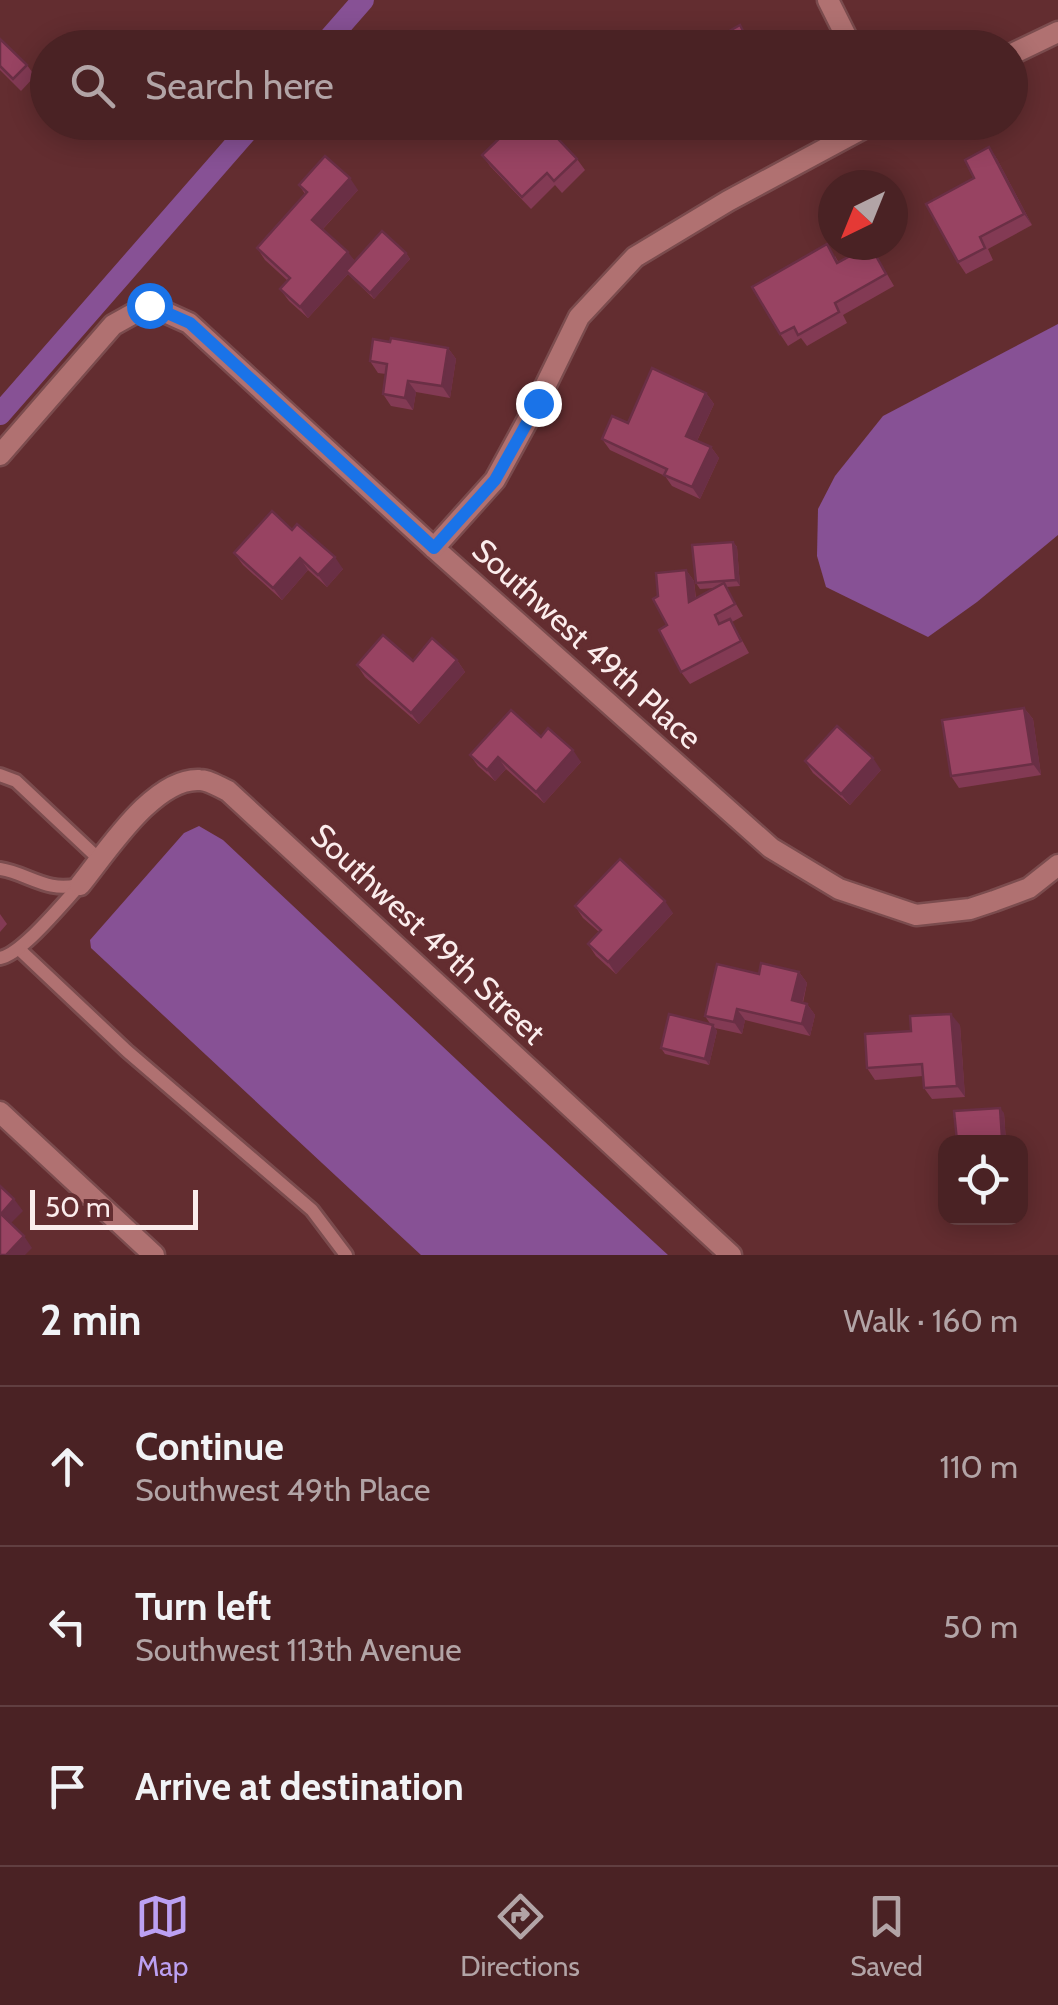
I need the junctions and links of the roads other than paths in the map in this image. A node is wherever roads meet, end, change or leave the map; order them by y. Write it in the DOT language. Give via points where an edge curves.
graph roads {
  1 [pos="828,0"];
  2 [pos="843,30"];
  3 [pos="1058,32"];
  4 [pos="1028,46"];
  5 [pos="842,140"];
  6 [pos="0,455"];
  7 [pos="434,548"];
  8 [pos="0,775"];
  9 [pos="100,860"];
  10 [pos="1058,865"];
  11 [pos="0,869"];
  12 [pos="80,885"];
  13 [pos="19,949"];
  14 [pos="0,958"];
  15 [pos="0,1112"];
  16 [pos="154,1255"];
  17 [pos="346,1255"];
  18 [pos="731,1255"];
  1 -- 2 [label="street"];
  3 -- 4 [label="street"];
  5 -- 7 [label="street" via="635,256 579,316 495,480"];
  6 -- 7 [label="street, Southwest 49th Place" via="113,325 149,305 190,323"];
  7 -- 10 [label="street, Southwest 49th Place" via="772,848 839,889 916,914 970,909 1029,888"];
  8 -- 9 [label="lane" via="16,781"];
  9 -- 12 [label="street, Southwest 49th Street"];
  9 -- 18 [label="street, Southwest 49th Street" via="152,798 180,781 203,779 228,792"];
  11 -- 12 [label="lane" via="52,886"];
  12 -- 13 [label="lane"];
  13 -- 14 [label="lane"];
  13 -- 17 [label="lane" via="312,1210"];
  15 -- 16 [label="street"];
}
